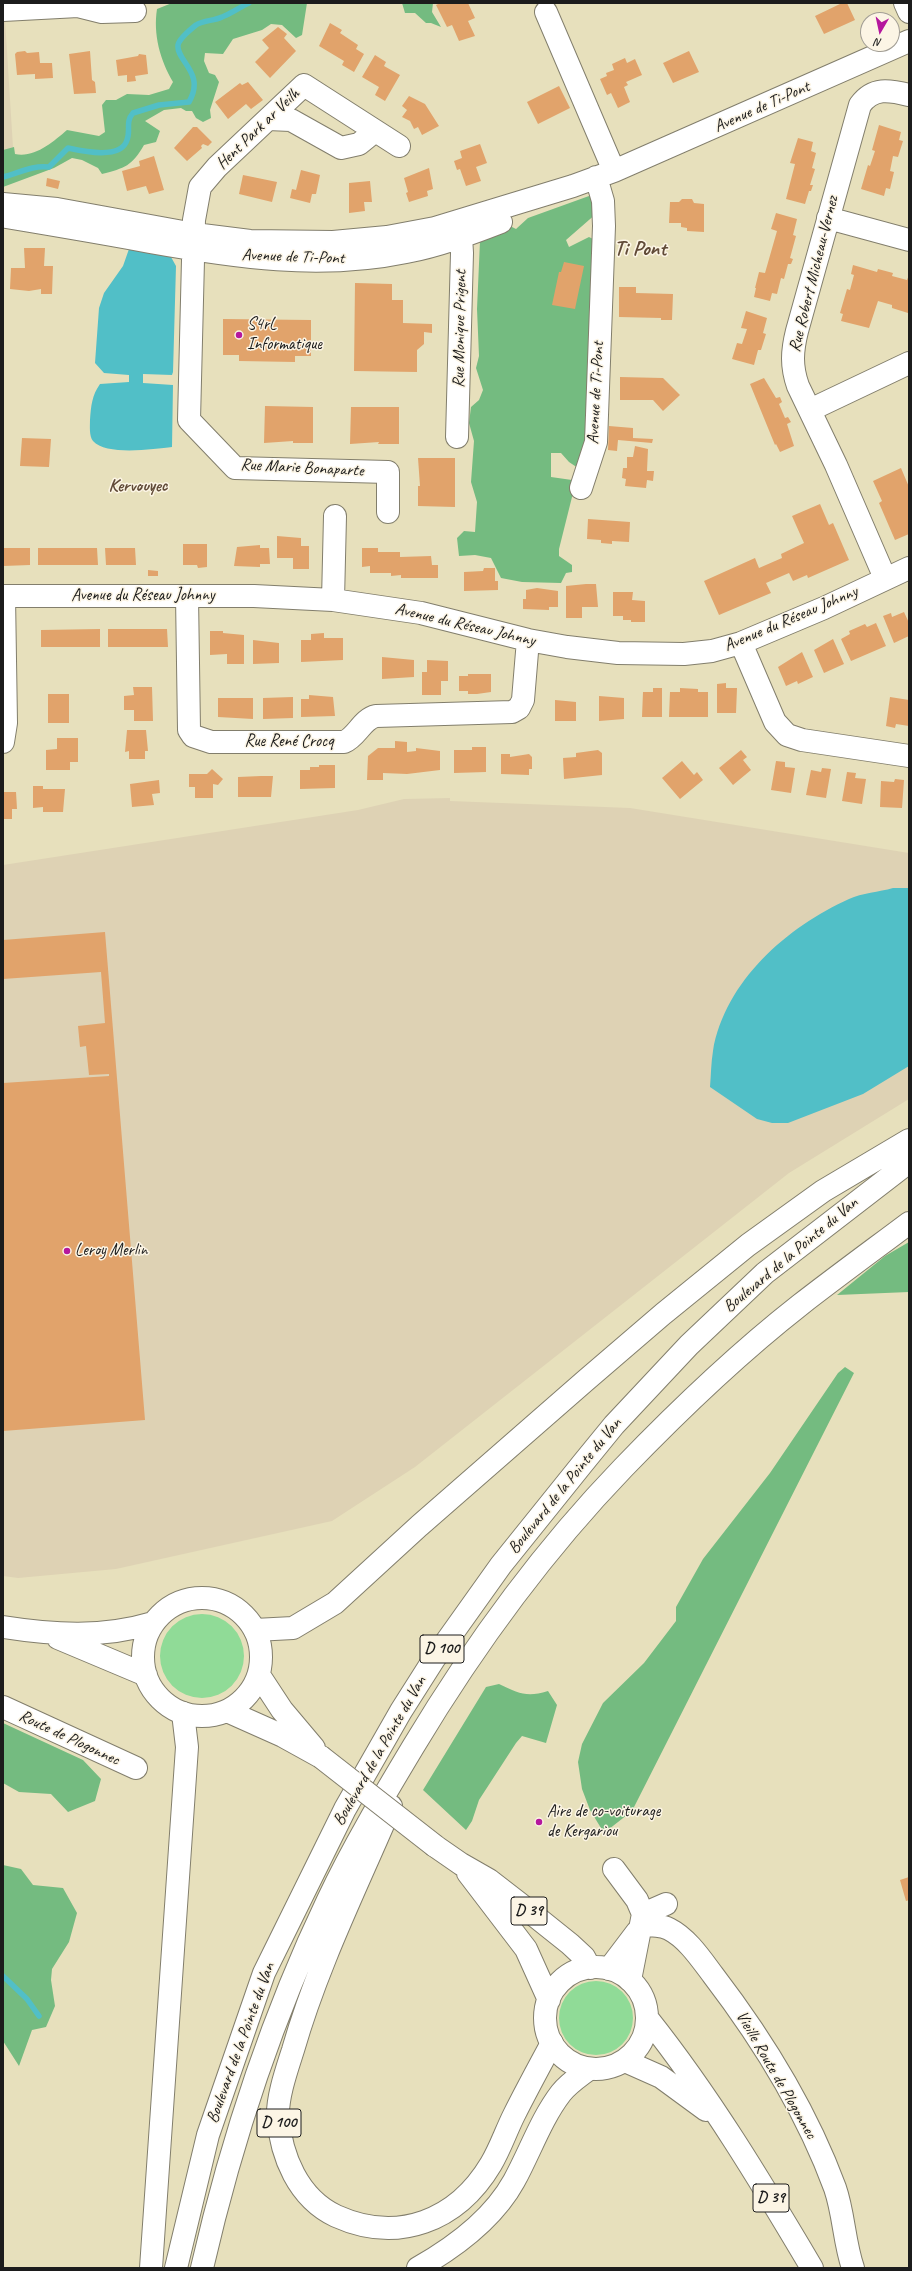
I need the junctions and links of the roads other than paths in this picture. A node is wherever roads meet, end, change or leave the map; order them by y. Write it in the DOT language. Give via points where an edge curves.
graph roads {
  1 [pos="905,3"];
  2 [pos="3,10"];
  3 [pos="134,11"];
  4 [pos="546,12"];
  5 [pos="909,12"];
  6 [pos="909,41"];
  7 [pos="909,95"];
  8 [pos="268,119"];
  9 [pos="375,131"];
  10 [pos="399,146"];
  11 [pos="605,174"];
  12 [pos="3,204"];
  13 [pos="3,216"];
  14 [pos="828,218"];
  15 [pos="458,229"];
  16 [pos="909,240"];
  17 [pos="194,242"];
  18 [pos="909,363"];
  19 [pos="810,410"];
  20 [pos="458,437"];
  21 [pos="581,488"];
  22 [pos="388,512"];
  23 [pos="335,516"];
  24 [pos="909,568"];
  25 [pos="885,578"];
  26 [pos="4,596"];
  27 [pos="187,596"];
  28 [pos="333,600"];
  29 [pos="528,640"];
  30 [pos="741,643"];
  31 [pos="3,742"];
  32 [pos="909,756"];
  33 [pos="909,1140"];
  34 [pos="909,1162"];
  35 [pos="909,1223"];
  36 [pos="153,1623"];
  37 [pos="3,1627"];
  38 [pos="255,1630"];
  39 [pos="48,1634"];
  40 [pos="146,1675"];
  41 [pos="259,1675"];
  42 [pos="3,1708"];
  43 [pos="227,1711"];
  44 [pos="183,1713"];
  45 [pos="428,1722"];
  46 [pos="321,1757"];
  47 [pos="136,1768"];
  48 [pos="461,1864"];
  49 [pos="614,1869"];
  50 [pos="666,1904"];
  51 [pos="643,1919"];
  52 [pos="600,1968"];
  53 [pos="630,1980"];
  54 [pos="548,2000"];
  55 [pos="648,2019"];
  56 [pos="552,2043"];
  57 [pos="625,2061"];
  58 [pos="589,2069"];
  59 [pos="727,2130"];
  60 [pos="151,2268"];
  61 [pos="176,2268"];
  62 [pos="202,2268"];
  63 [pos="418,2268"];
  64 [pos="812,2268"];
  65 [pos="853,2268"];
  1 -- 5 [label="main road"];
  2 -- 3 [label="main road" via="78,6 102,12"];
  4 -- 11 [label="main road, Avenue de Ti-Pont"];
  6 -- 11 [label="main road, Avenue de Ti-Pont"];
  7 -- 14 [label="main road, Rue Robert Micheau-Vernez" via="876,91 866,97 860,105"];
  8 -- 9 [label="main road, Hent Park ar Veilh" via="291,120 340,148 359,144"];
  8 -- 9 [label="main road, Hent Park ar Veilh" via="304,85"];
  8 -- 17 [label="main road, Hent Park ar Veilh" via="217,167 200,187 195,205"];
  9 -- 10 [label="main road, Hent Park ar Veilh"];
  11 -- 15 [label="main road, Avenue de Ti-Pont" via="573,186 538,206"];
  11 -- 21 [label="main road, Avenue de Ti-Pont" via="596,442"];
  12 -- 17 [label="main road, Avenue de Ti-Pont" via="57,209"];
  13 -- 17 [label="main road, Avenue de Ti-Pont"];
  14 -- 16 [label="main road"];
  14 -- 19 [label="main road, Rue Robert Micheau-Vernez" via="792,349 794,374"];
  15 -- 17 [label="main road, Avenue de Ti-Pont" via="333,242"];
  15 -- 20 [label="main road, Rue Monique Prigent" via="462,253"];
  17 -- 22 [label="main road, Rue Marie Bonaparte" via="189,420 235,468 388,472"];
  18 -- 19 [label="main road"];
  19 -- 25 [label="main road, Rue Robert Micheau-Vernez"];
  23 -- 28 [label="main road"];
  24 -- 25 [label="main road, Avenue du Réseau Johnny"];
  25 -- 30 [label="main road, Avenue du Réseau Johnny" via="824,608"];
  26 -- 27 [label="main road, Avenue du Réseau Johnny"];
  26 -- 31 [label="main road" via="6,723"];
  27 -- 28 [label="main road, Avenue du Réseau Johnny"];
  27 -- 29 [label="main road, Rue René Crocq" via="189,730 193,736 211,742 344,742 376,716 512,712 519,708 523,700"];
  28 -- 29 [label="main road, Avenue du Réseau Johnny" via="421,613"];
  29 -- 30 [label="main road, Avenue du Réseau Johnny" via="583,650 666,655 701,653"];
  30 -- 32 [label="main road" via="775,722 787,735 802,740"];
  33 -- 38 [label="main road" via="823,1191 748,1245 585,1381 335,1603 293,1628"];
  34 -- 61 [label="main road, Boulevard de la Pointe du Van / D 100" via="765,1273 689,1345 582,1463 501,1565 439,1653 401,1711 345,1809 264,1973 208,2135"];
  35 -- 45 [label="main road, Boulevard de la Pointe du Van / D 100" via="798,1306 622,1469 510,1599 478,1643"];
  36 -- 38 [label="main road" via="164,1611 178,1603 192,1598 208,1598 223,1601 236,1608"];
  36 -- 39 [label="main road" via="105,1634"];
  36 -- 40 [label="main road" via="144,1645"];
  37 -- 39 [label="main road"];
  38 -- 41 [label="main road" via="262,1660"];
  39 -- 40 [label="main road"];
  40 -- 44 [label="main road" via="153,1691"];
  41 -- 43 [label="main road" via="241,1702"];
  41 -- 46 [label="main road, D 39" via="282,1710"];
  42 -- 47 [label="main road, Route de Plogonnec"];
  43 -- 44 [label="main road" via="196,1716"];
  43 -- 46 [label="main road, D 39" via="283,1736"];
  44 -- 60 [label="main road" via="187,1746"];
  45 -- 56 [label="main road, D 100" via="306,2004 284,2081 278,2116 283,2147 292,2174 310,2196 331,2213 356,2225 381,2228 420,2225 447,2211 471,2191 491,2164"];
  45 -- 62 [label="main road, Boulevard de la Pointe du Van / D 100" via="373,1813 328,1900 295,1974 247,2105"];
  46 -- 48 [label="main road, D 39, bridge"];
  48 -- 52 [label="main road, D 39" via="489,1880"];
  48 -- 54 [label="main road, D 39" via="526,1949"];
  49 -- 51 [label="main road" via="633,1893"];
  50 -- 51 [label="main road"];
  51 -- 52 [label="main road"];
  51 -- 53 [label="main road"];
  51 -- 65 [label="main road, Vieille Route de Plogonnec" via="668,1928 692,1948 730,1997 766,2052 798,2108 828,2172 840,2205"];
  52 -- 53 [label="main road"];
  52 -- 54 [label="main road" via="575,1972 564,1979"];
  53 -- 55 [label="main road" via="640,1991"];
  54 -- 56 [label="main road" via="546,2030"];
  55 -- 57 [label="main road" via="641,2043"];
  55 -- 59 [label="main road, D 39" via="714,2108"];
  56 -- 58 [label="main road" via="562,2056 574,2064"];
  57 -- 58 [label="main road" via="601,2069"];
  57 -- 59 [label="main road, D 39" via="676,2087"];
  58 -- 63 [label="main road" via="562,2092 543,2122 514,2182 485,2220 436,2258"];
  59 -- 64 [label="main road, D 39" via="772,2198"];
}
